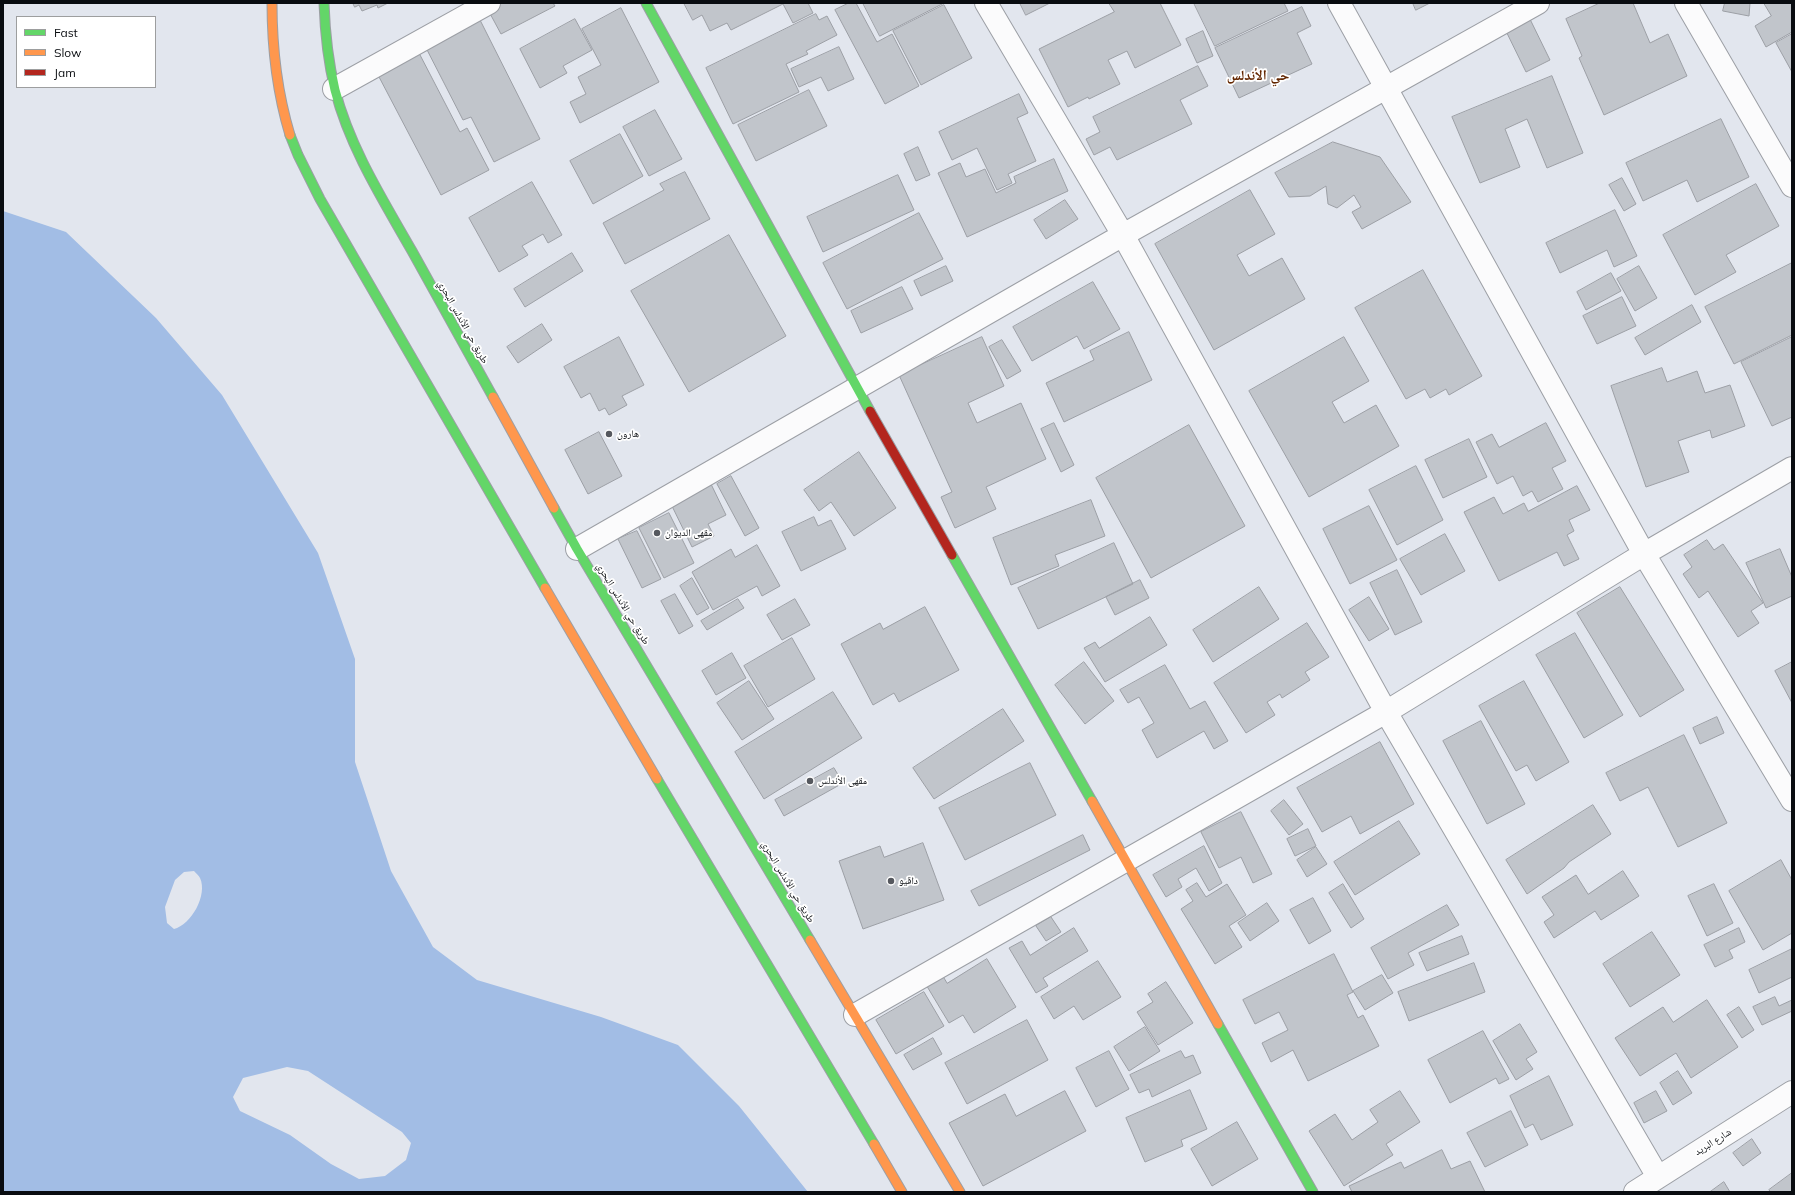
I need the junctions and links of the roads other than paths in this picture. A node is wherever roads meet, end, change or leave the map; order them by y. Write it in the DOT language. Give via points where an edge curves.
graph roads {
  1 [pos="272,3"];
  2 [pos="324,3"];
  3 [pos="489,3"];
  4 [pos="646,3"];
  5 [pos="986,3"];
  6 [pos="1339,3"];
  7 [pos="1538,3"];
  8 [pos="1686,3"];
  9 [pos="1386,88"];
  10 [pos="334,90"];
  11 [pos="1792,186"];
  12 [pos="1123,235"];
  13 [pos="858,389"];
  14 [pos="1792,468"];
  15 [pos="577,549"];
  16 [pos="1644,554"];
  17 [pos="1386,712"];
  18 [pos="1792,800"];
  19 [pos="1126,860"];
  20 [pos="855,1015"];
  21 [pos="1792,1092"];
  22 [pos="1658,1177"];
  23 [pos="902,1192"];
  24 [pos="960,1192"];
  25 [pos="1313,1192"];
  26 [pos="1635,1192"];
  1 -- 23 [label="street" via="274,58 283,107 298,154 320,199 578,646"];
  2 -- 10 [label="street, طريق حي الأندلس البحري" via="328,60"];
  3 -- 10 [label="street"];
  4 -- 13 [label="street"];
  5 -- 12 [label="street"];
  6 -- 9 [label="street"];
  7 -- 9 [label="street"];
  8 -- 11 [label="street"];
  9 -- 12 [label="street"];
  9 -- 16 [label="street"];
  10 -- 15 [label="street, طريق حي الأندلس البحري" via="342,118 368,173"];
  12 -- 13 [label="street"];
  12 -- 17 [label="street"];
  13 -- 15 [label="street"];
  13 -- 19 [label="street"];
  14 -- 16 [label="street"];
  15 -- 20 [label="street, طريق حي الأندلس البحري"];
  16 -- 17 [label="street"];
  16 -- 18 [label="street"];
  17 -- 19 [label="street"];
  17 -- 22 [label="street"];
  19 -- 20 [label="street"];
  19 -- 25 [label="street"];
  20 -- 24 [label="street, طريق حي الأندلس البحري"];
  21 -- 22 [label="street, شارع البريد"];
  22 -- 26 [label="street, شارع البريد"];
}
